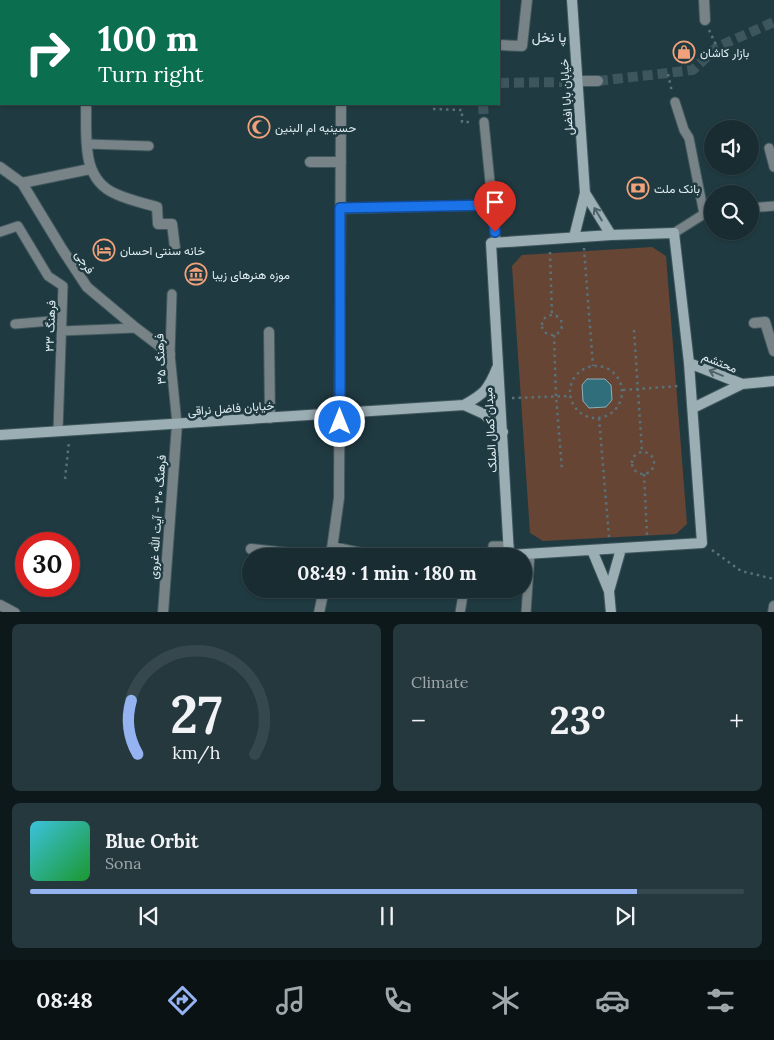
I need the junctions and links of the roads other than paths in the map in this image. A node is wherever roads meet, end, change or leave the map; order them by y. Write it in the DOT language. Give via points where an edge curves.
graph roads {
  1 [pos="527,0"];
  2 [pos="572,0"];
  3 [pos="704,0"];
  4 [pos="705,20"];
  5 [pos="500,45"];
  6 [pos="598,81"];
  7 [pos="578,82"];
  8 [pos="675,102"];
  9 [pos="86,105"];
  10 [pos="341,105"];
  11 [pos="484,122"];
  12 [pos="87,144"];
  13 [pos="149,146"];
  14 [pos="769,148"];
  15 [pos="310,162"];
  16 [pos="341,162"];
  17 [pos="0,167"];
  18 [pos="774,167"];
  19 [pos="90,169"];
  20 [pos="22,182"];
  21 [pos="585,192"];
  22 [pos="704,196"];
  23 [pos="492,205"];
  24 [pos="774,206"];
  25 [pos="759,207"];
  26 [pos="340,208"];
  27 [pos="704,215"];
  28 [pos="0,232"];
  29 [pos="674,234"];
  30 [pos="611,235"];
  31 [pos="578,237"];
  32 [pos="496,242"];
  33 [pos="175,248"];
  34 [pos="172,294"];
  35 [pos="62,320"];
  36 [pos="754,322"];
  37 [pos="15,324"];
  38 [pos="136,328"];
  39 [pos="62,331"];
  40 [pos="269,332"];
  41 [pos="774,352"];
  42 [pos="170,354"];
  43 [pos="690,363"];
  44 [pos="499,365"];
  45 [pos="774,381"];
  46 [pos="742,384"];
  47 [pos="464,405"];
  48 [pos="693,408"];
  49 [pos="340,413"];
  50 [pos="270,418"];
  51 [pos="178,424"];
  52 [pos="58,431"];
  53 [pos="503,432"];
  54 [pos="0,435"];
  55 [pos="509,546"];
  56 [pos="331,548"];
  57 [pos="493,548"];
  58 [pos="621,548"];
  59 [pos="592,550"];
  60 [pos="532,554"];
  61 [pos="609,591"];
  62 [pos="322,598"];
  63 [pos="462,598"];
  64 [pos="527,598"];
  65 [pos="0,605"];
  66 [pos="774,606"];
  67 [pos="15,612"];
  68 [pos="162,612"];
  69 [pos="319,612"];
  70 [pos="460,612"];
  71 [pos="526,612"];
  72 [pos="611,612"];
  73 [pos="772,612"];
  1 -- 5 [label="street" via="522,46"];
  2 -- 7 [label="main road, خیابان بابا افضل"];
  3 -- 4 [label="street"];
  6 -- 7 [label="street"];
  7 -- 21 [label="main road, خیابان بابا افضل"];
  8 -- 22 [label="lane" via="689,138"];
  9 -- 12 [label="street"];
  10 -- 16 [label="street"];
  11 -- 23 [label="lane"];
  12 -- 13 [label="lane"];
  12 -- 19 [label="street"];
  14 -- 18 [label="lane"];
  15 -- 16 [label="street"];
  16 -- 26 [label="street"];
  17 -- 20 [label="street, فرجی"];
  19 -- 20 [label="street"];
  19 -- 33 [label="street" via="100,183 115,194 157,207 158,224 172,224"];
  20 -- 38 [label="street, فرجی" via="86,287"];
  30 -- 21 [label="main road, خیابان بابا افضل, one-way"];
  21 -- 31 [label="main road, خیابان بابا افضل"];
  23 -- 26 [label="lane"];
  23 -- 32 [label="lane"];
  24 -- 25 [label="lane"];
  26 -- 49 [label="street"];
  27 -- 29 [label="lane"];
  28 -- 35 [label="lane, فرهنگ ۳۳" via="18,226 48,276 63,286"];
  29 -- 30 [label="main road"];
  29 -- 43 [label="main road"];
  30 -- 31 [label="main road"];
  31 -- 32 [label="main road"];
  32 -- 44 [label="main road, میدان کمال الملک" via="491,243"];
  34 -- 42 [label="lane, فرهنگ ۳۵"];
  35 -- 37 [label="lane"];
  35 -- 39 [label="lane, فرهنگ ۳۳"];
  36 -- 41 [label="street" via="765,322"];
  38 -- 39 [label="lane"];
  38 -- 42 [label="street, فرجی"];
  39 -- 52 [label="lane, فرهنگ ۳۳"];
  40 -- 50 [label="street"];
  42 -- 51 [label="lane, فرهنگ ۳۵"];
  46 -- 43 [label="main road, محتشم, one-way"];
  43 -- 48 [label="main road"];
  44 -- 47 [label="main road" via="490,387"];
  44 -- 53 [label="main road, میدان کمال الملک"];
  45 -- 46 [label="main road, محتشم"];
  46 -- 48 [label="main road, محتشم"];
  47 -- 49 [label="main road, خیابان فاضل نراقی"];
  47 -- 53 [label="main road" via="484,414"];
  48 -- 58 [label="main road" via="702,543"];
  49 -- 50 [label="main road, خیابان فاضل نراقی"];
  49 -- 56 [label="street" via="339,498"];
  50 -- 51 [label="main road, خیابان فاضل نراقی"];
  51 -- 52 [label="main road, خیابان فاضل نراقی"];
  51 -- 68 [label="street, فرهنگ ۳۰ - آیت الله غروی"];
  52 -- 54 [label="main road, خیابان فاضل نراقی"];
  53 -- 55 [label="main road, میدان کمال الملک"];
  55 -- 57 [label="lane"];
  58 -- 59 [label="main road"];
  58 -- 61 [label="main road"];
  59 -- 60 [label="main road"];
  59 -- 61 [label="main road"];
  61 -- 72 [label="main road"];
  62 -- 69 [label="street"];
  63 -- 70 [label="lane"];
  64 -- 71 [label="lane"];
  65 -- 67 [label="street"];
  66 -- 73 [label="street"];
}
